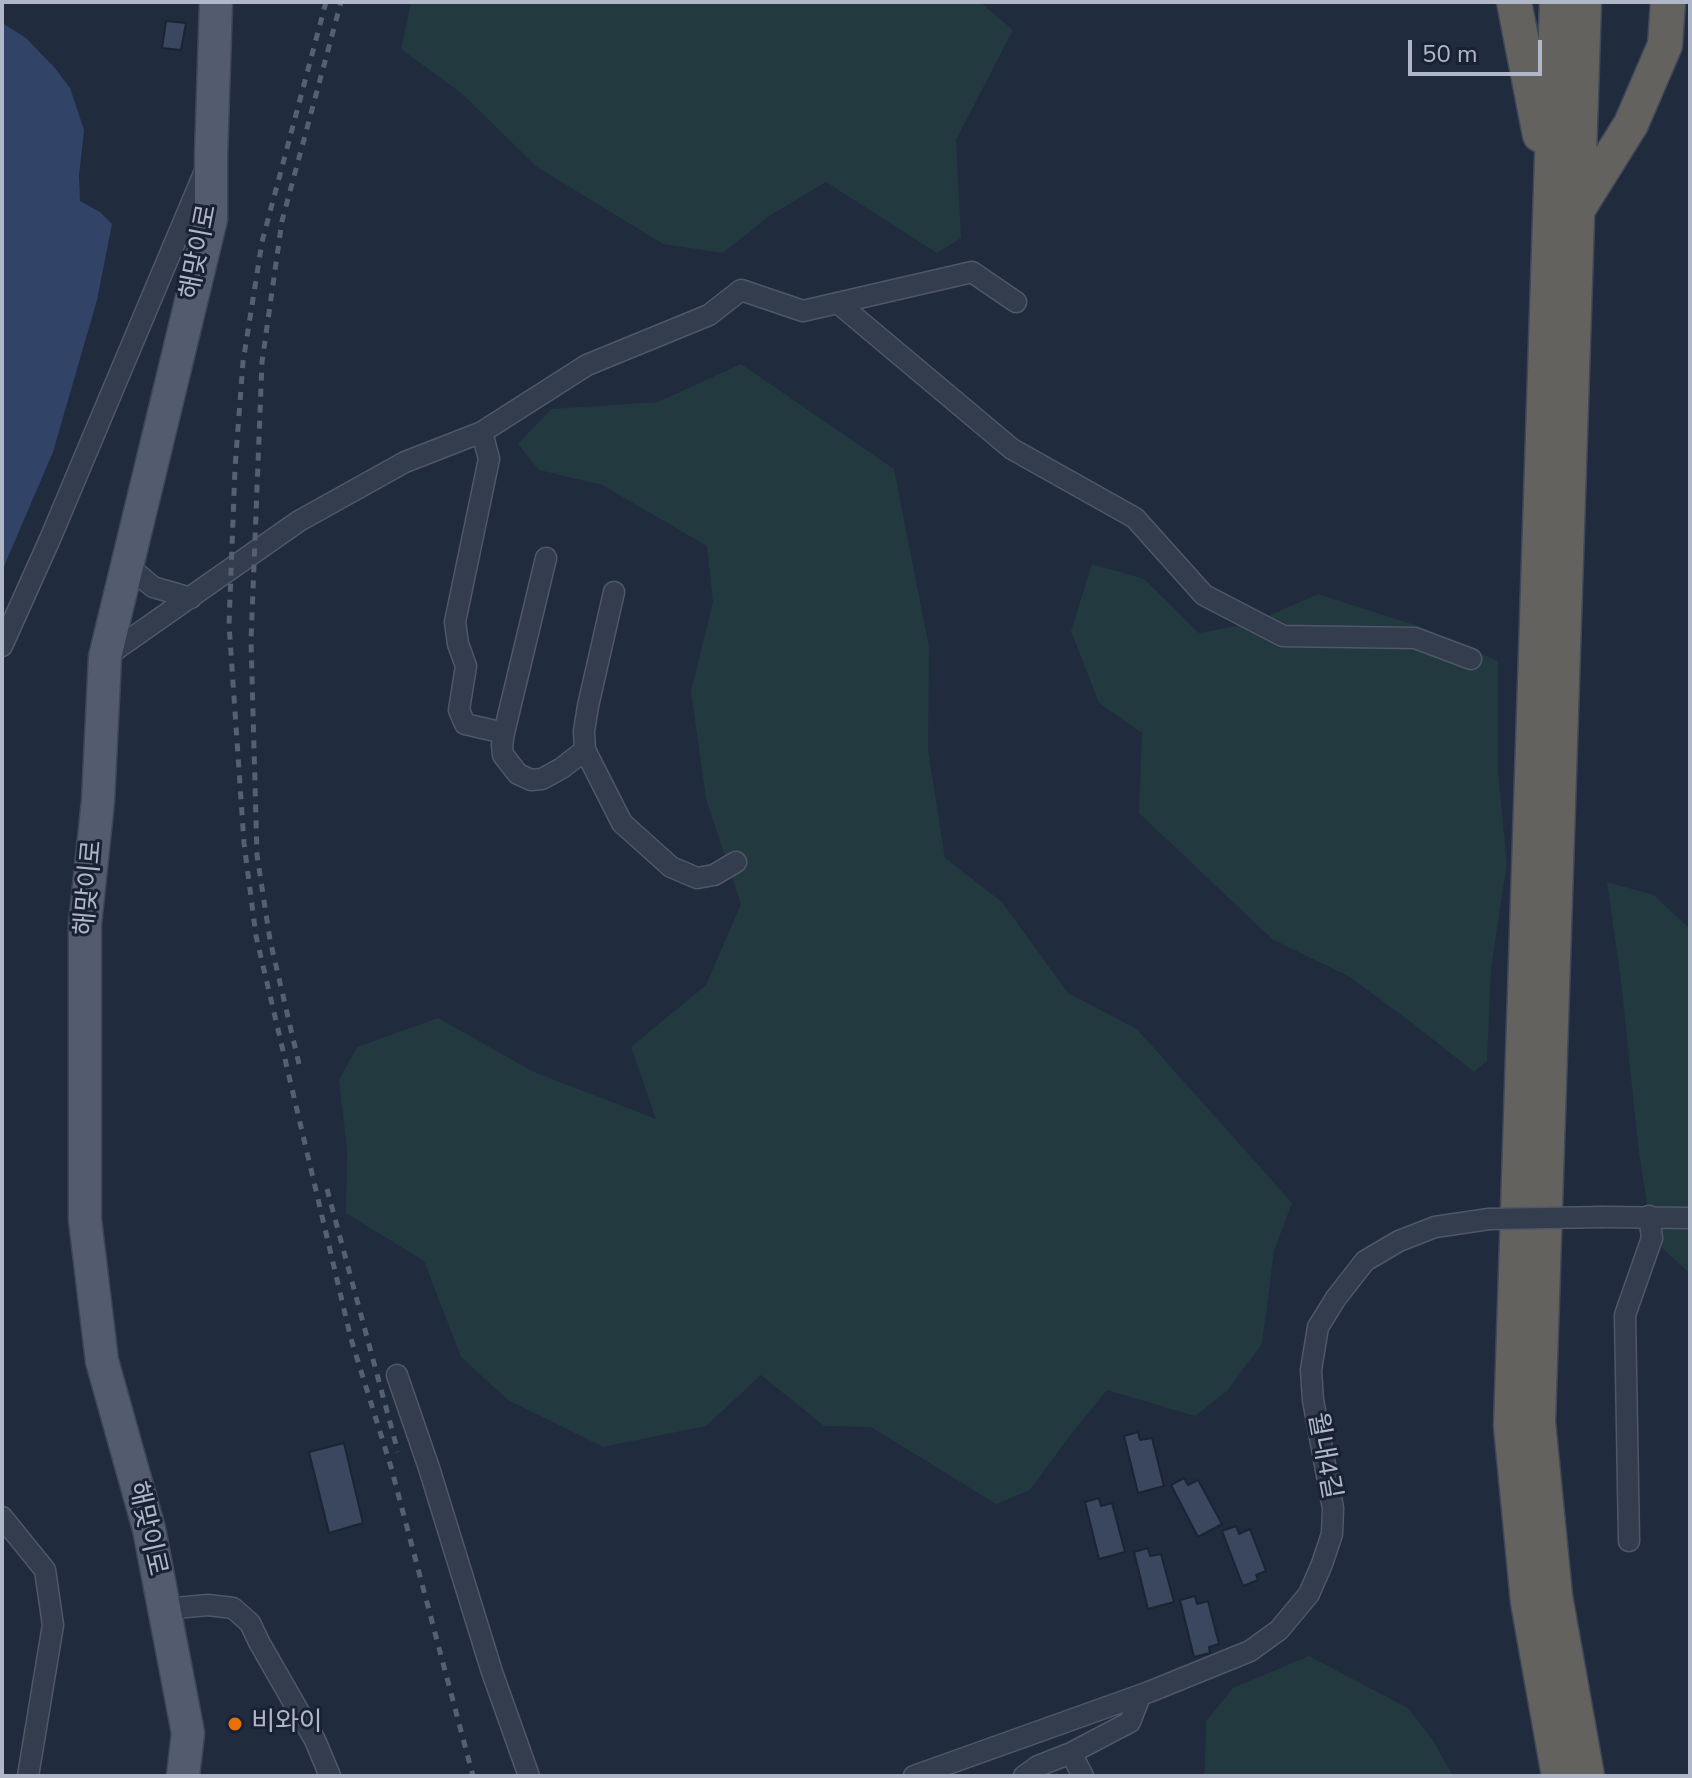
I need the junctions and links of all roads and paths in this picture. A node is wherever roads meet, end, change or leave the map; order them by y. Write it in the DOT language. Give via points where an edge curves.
graph roads {
  1 [pos="216,2"];
  2 [pos="1514,2"];
  3 [pos="1557,2"];
  4 [pos="1584,2"];
  5 [pos="1668,2"];
  6 [pos="211,156"];
  7 [pos="1551,185"];
  8 [pos="1578,209"];
  9 [pos="1016,302"];
  10 [pos="838,303"];
  11 [pos="482,432"];
  12 [pos="546,558"];
  13 [pos="127,565"];
  14 [pos="614,592"];
  15 [pos="191,598"];
  16 [pos="2,646"];
  17 [pos="105,657"];
  18 [pos="1471,659"];
  19 [pos="504,733"];
  20 [pos="585,750"];
  21 [pos="736,862"];
  22 [pos="1649,1216"];
  23 [pos="1690,1218"];
  24 [pos="397,1375"];
  25 [pos="2,1517"];
  26 [pos="1629,1541"];
  27 [pos="164,1609"];
  28 [pos="1140,1696"];
  29 [pos="1071,1753"];
  30 [pos="28,1776"];
  31 [pos="183,1776"];
  32 [pos="330,1776"];
  33 [pos="529,1776"];
  34 [pos="914,1776"];
  35 [pos="1024,1776"];
  36 [pos="1083,1776"];
  37 [pos="1559,1776"];
  38 [pos="1587,1776"];
  1 -- 6 [label="main road, 해맞이로"];
  2 -- 7 [label="highway"];
  3 -- 7 [label="highway"];
  4 -- 8 [label="highway"];
  5 -- 8 [label="highway" via="1665,45 1631,124"];
  6 -- 13 [label="main road, 해맞이로" via="211,219"];
  6 -- 16 [label="street"];
  7 -- 37 [label="highway" via="1511,1426 1528,1602"];
  8 -- 38 [label="highway" via="1538,1422 1555,1596"];
  9 -- 10 [label="street" via="972,272"];
  10 -- 11 [label="street" via="803,311 741,290 709,315 587,365"];
  10 -- 18 [label="street" via="1012,449 1135,518 1204,595 1283,636 1415,638"];
  11 -- 15 [label="street" via="405,462 299,521"];
  11 -- 19 [label="street" via="489,459 455,622 466,666 459,710 465,724"];
  12 -- 19 [label="street"];
  13 -- 15 [label="street" via="153,587"];
  13 -- 17 [label="main road, 해맞이로"];
  14 -- 20 [label="street" via="588,706"];
  15 -- 17 [label="street"];
  17 -- 27 [label="main road, 해맞이로" via="85,924 85,1220 102,1361 149,1529"];
  19 -- 20 [label="street" via="503,755 518,774 531,780 562,768"];
  20 -- 21 [label="street" via="622,823 671,867 697,878"];
  22 -- 23 [label="street"];
  22 -- 26 [label="street" via="1652,1238 1625,1315"];
  22 -- 28 [label="street, 월내4길, bridge" via="1489,1219 1435,1227 1365,1261 1318,1327 1311,1370 1313,1400 1333,1508 1332,1534 1311,1589 1279,1630 1250,1651"];
  24 -- 33 [label="street"];
  25 -- 30 [label="street" via="45,1570 53,1625"];
  27 -- 31 [label="main road, 해맞이로" via="188,1733"];
  27 -- 32 [label="street" via="233,1608 250,1623"];
  28 -- 29 [label="street" via="1130,1722"];
  28 -- 34 [label="street, 월내4길"];
  29 -- 35 [label="street"];
  29 -- 36 [label="street"];
}
